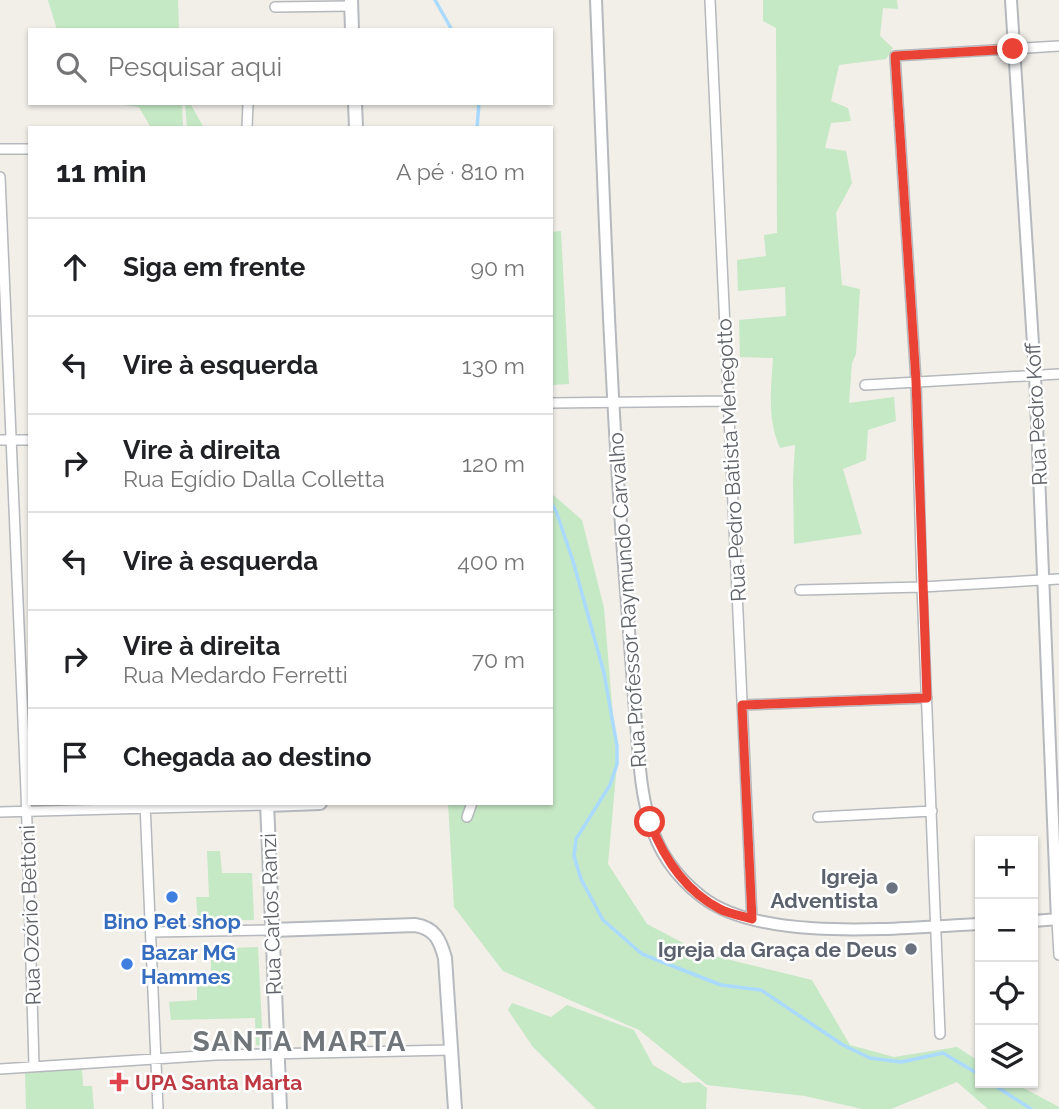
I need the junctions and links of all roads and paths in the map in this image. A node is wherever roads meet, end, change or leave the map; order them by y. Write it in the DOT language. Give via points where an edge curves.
graph roads {
  1 [pos="596,0"];
  2 [pos="710,0"];
  3 [pos="1010,0"];
  4 [pos="351,3"];
  5 [pos="275,7"];
  6 [pos="352,28"];
  7 [pos="1059,46"];
  8 [pos="1013,49"];
  9 [pos="248,105"];
  10 [pos="355,105"];
  11 [pos="247,126"];
  12 [pos="356,126"];
  13 [pos="0,149"];
  14 [pos="28,149"];
  15 [pos="0,177"];
  16 [pos="1059,374"];
  17 [pos="1035,375"];
  18 [pos="916,381"];
  19 [pos="865,385"];
  20 [pos="728,401"];
  21 [pos="612,402"];
  22 [pos="553,403"];
  23 [pos="0,440"];
  24 [pos="11,440"];
  25 [pos="28,440"];
  26 [pos="1059,579"];
  27 [pos="1044,580"];
  28 [pos="922,587"];
  29 [pos="800,590"];
  30 [pos="927,698"];
  31 [pos="742,705"];
  32 [pos="206,805"];
  33 [pos="267,805"];
  34 [pos="471,805"];
  35 [pos="145,806"];
  36 [pos="27,811"];
  37 [pos="932,811"];
  38 [pos="0,813"];
  39 [pos="467,817"];
  40 [pos="818,817"];
  41 [pos="752,919"];
  42 [pos="1058,920"];
  43 [pos="1038,921"];
  44 [pos="975,923"];
  45 [pos="937,926"];
  46 [pos="272,930"];
  47 [pos="150,932"];
  48 [pos="1059,955"];
  49 [pos="940,1034"];
  50 [pos="451,1050"];
  51 [pos="277,1054"];
  52 [pos="156,1058"];
  53 [pos="34,1065"];
  54 [pos="0,1069"];
  55 [pos="158,1109"];
  56 [pos="280,1109"];
  57 [pos="455,1109"];
  1 -- 21 [label="street, Rua Professor Raymundo Carvalho"];
  2 -- 20 [label="street, Rua Pedro Batista Menegotto"];
  3 -- 8 [label="street, Rua Pedro Koff"];
  4 -- 5 [label="street"];
  4 -- 6 [label="main road"];
  7 -- 8 [label="street"];
  8 -- 17 [label="street, Rua Pedro Koff"];
  8 -- 18 [label="street" via="895,56"];
  9 -- 11 [label="street"];
  10 -- 12 [label="main road"];
  13 -- 14 [label="street"];
  15 -- 24 [label="street, Rua Ozório Bettoni"];
  16 -- 17 [label="street"];
  17 -- 18 [label="street"];
  17 -- 27 [label="street, Rua Pedro Koff"];
  18 -- 19 [label="street"];
  18 -- 28 [label="street"];
  20 -- 21 [label="street"];
  20 -- 31 [label="street, Rua Pedro Batista Menegotto"];
  21 -- 22 [label="street"];
  21 -- 41 [label="street, Rua Professor Raymundo Carvalho" via="642,790 650,822 669,864 687,884 722,911"];
  23 -- 24 [label="street"];
  24 -- 25 [label="street"];
  24 -- 36 [label="street, Rua Ozório Bettoni"];
  26 -- 27 [label="street"];
  27 -- 28 [label="street"];
  27 -- 42 [label="street, Rua Pedro Koff"];
  28 -- 29 [label="street"];
  28 -- 30 [label="street"];
  30 -- 31 [label="street"];
  30 -- 37 [label="street"];
  31 -- 41 [label="street, Rua Pedro Batista Menegotto"];
  32 -- 35 [label="street"];
  33 -- 46 [label="main road, Rua Carlos Ranzi"];
  34 -- 39 [label="street"];
  35 -- 36 [label="street"];
  35 -- 47 [label="street"];
  36 -- 38 [label="street"];
  36 -- 53 [label="street, Rua Ozório Bettoni"];
  37 -- 40 [label="street"];
  37 -- 45 [label="street"];
  41 -- 45 [label="street, Rua Professor Raymundo Carvalho" via="802,928"];
  42 -- 43 [label="street"];
  42 -- 48 [label="street, Rua Pedro Koff"];
  44 -- 45 [label="street, Rua Professor Raymundo Carvalho"];
  45 -- 49 [label="street"];
  46 -- 47 [label="street"];
  46 -- 50 [label="main road" via="415,925 433,931 444,958"];
  46 -- 51 [label="main road, Rua Carlos Ranzi"];
  47 -- 52 [label="street"];
  50 -- 51 [label="street"];
  50 -- 57 [label="main road"];
  51 -- 52 [label="street"];
  51 -- 56 [label="main road, Rua Carlos Ranzi"];
  52 -- 53 [label="street"];
  52 -- 55 [label="street"];
  53 -- 54 [label="street"];
}
